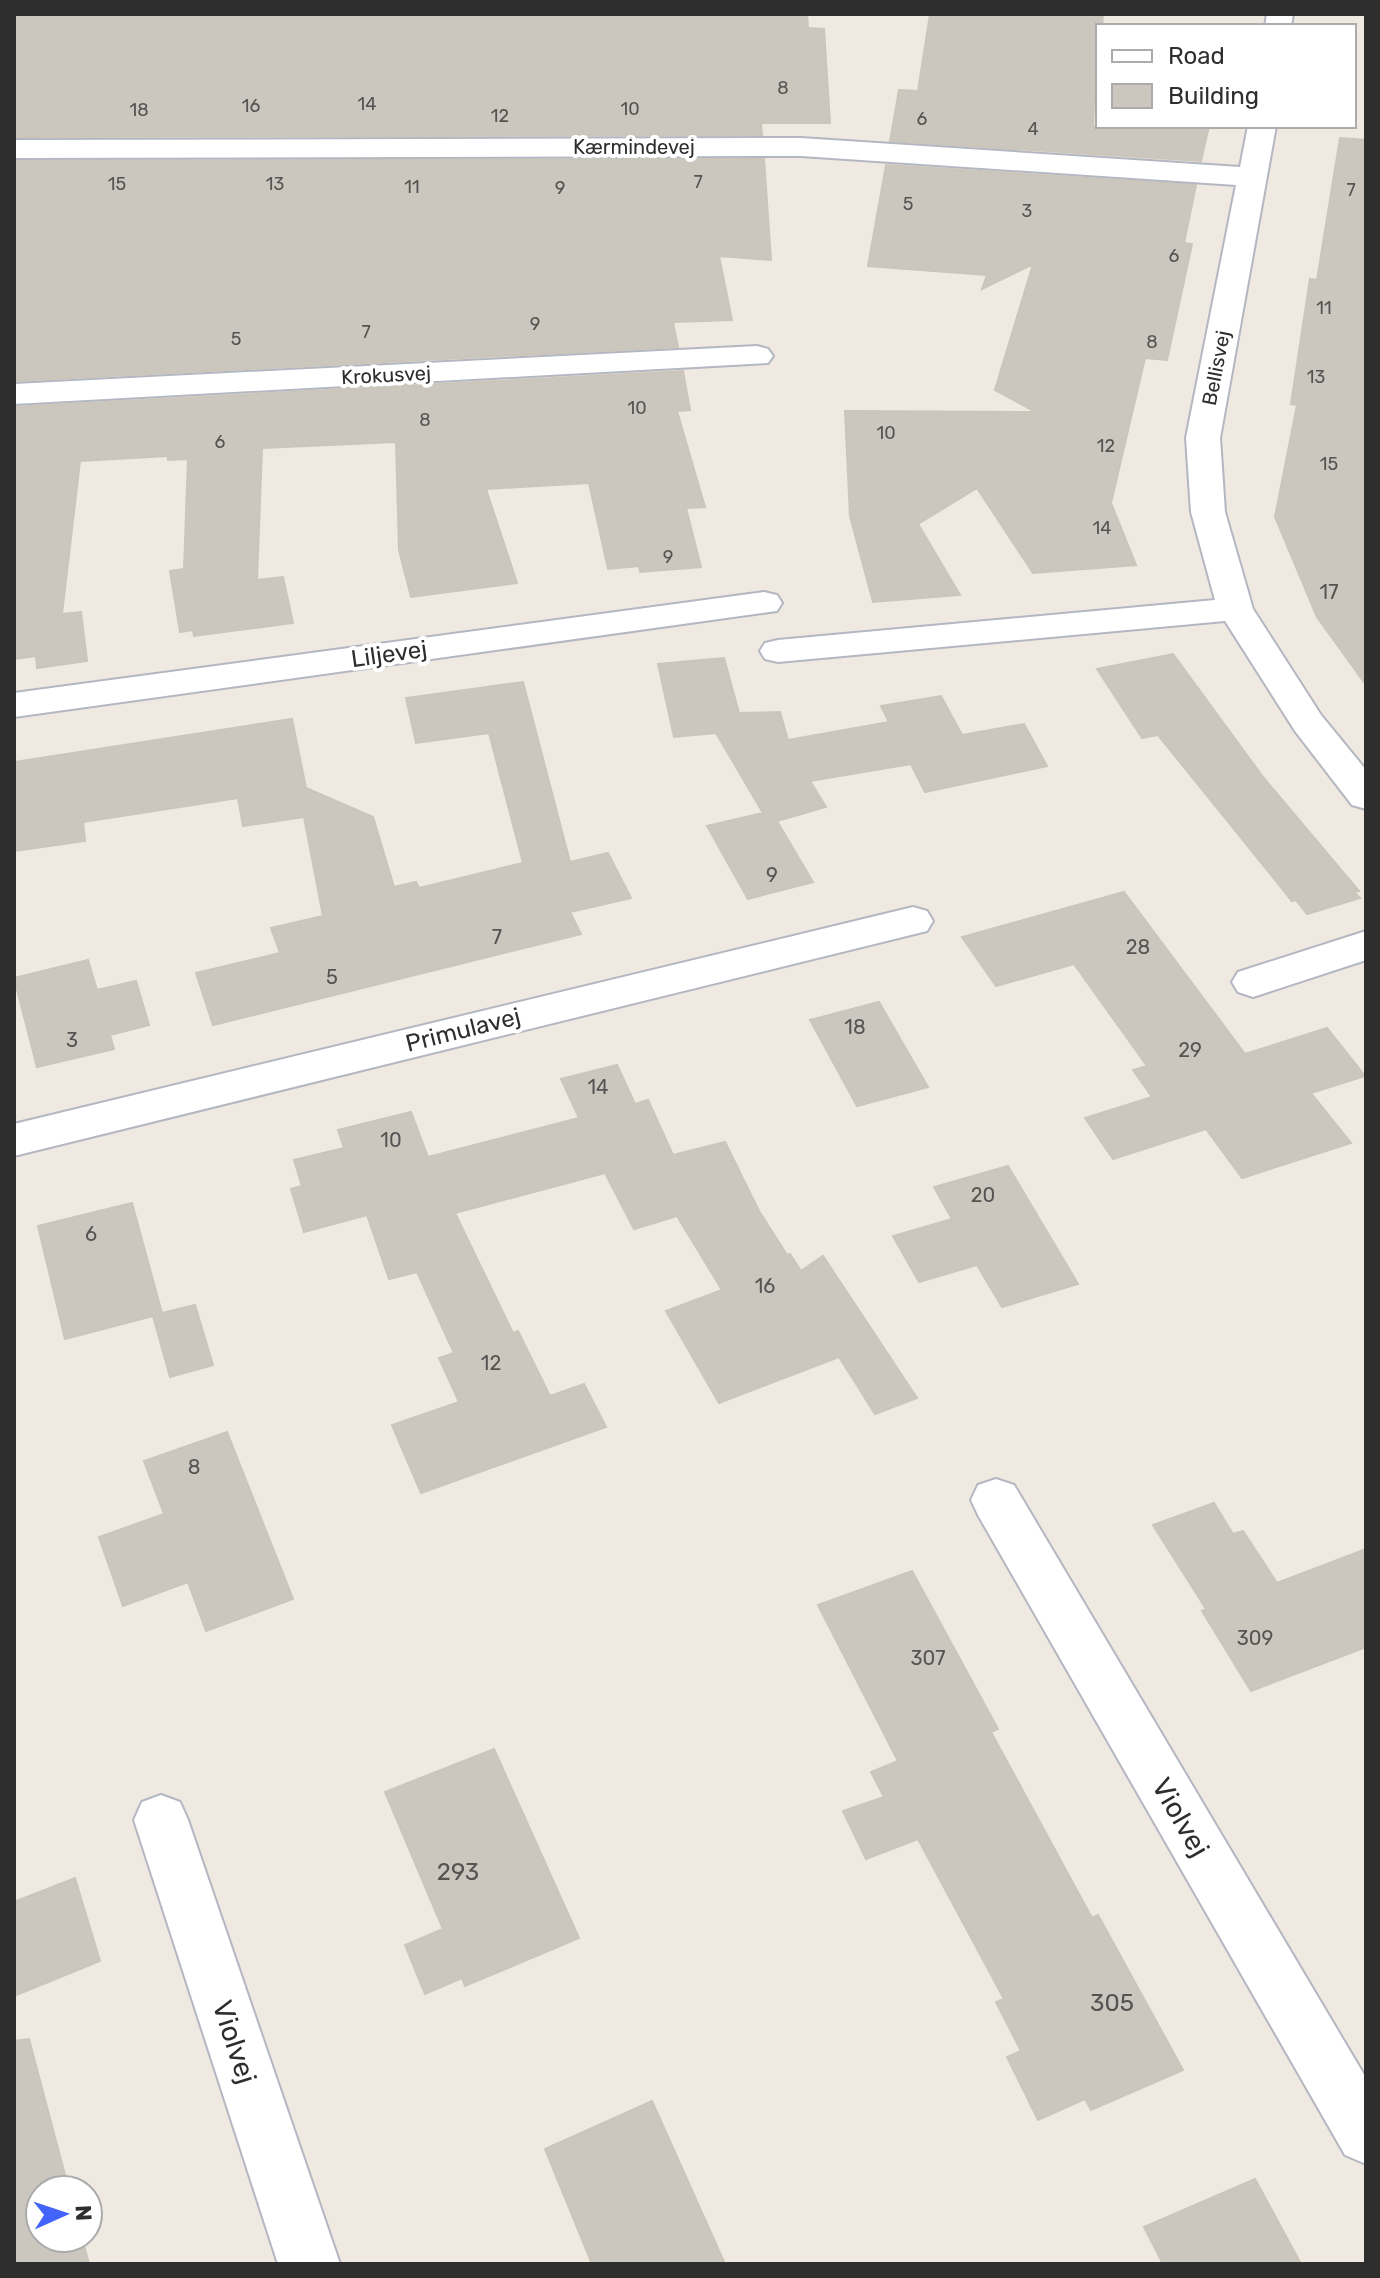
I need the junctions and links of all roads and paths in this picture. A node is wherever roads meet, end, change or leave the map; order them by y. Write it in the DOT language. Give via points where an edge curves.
graph roads {
  1 [pos="1262,128"];
  2 [pos="14,149"];
  3 [pos="1253,177"];
  4 [pos="757,356"];
  5 [pos="14,394"];
  6 [pos="764,603"];
  7 [pos="1235,609"];
  8 [pos="778,651"];
  9 [pos="14,705"];
  10 [pos="1366,796"];
  11 [pos="913,921"];
  12 [pos="1366,945"];
  13 [pos="1253,982"];
  14 [pos="14,1140"];
  15 [pos="996,1500"];
  16 [pos="161,1820"];
  17 [pos="1366,2134"];
  18 [pos="309,2264"];
  1 -- 3 [label="street, Bellisvej"];
  2 -- 3 [label="street, Kærmindevej" via="801,147"];
  3 -- 7 [label="street, Bellisvej" via="1203,438 1208,512"];
  4 -- 5 [label="street, Krokusvej"];
  6 -- 9 [label="street, Liljevej"];
  7 -- 8 [label="street"];
  7 -- 10 [label="street, Bellisvej" via="1308,723"];
  11 -- 14 [label="street, Primulavej"];
  12 -- 13 [label="street"];
  15 -- 17 [label="street, Violvej"];
  16 -- 18 [label="street, Violvej"];
}
